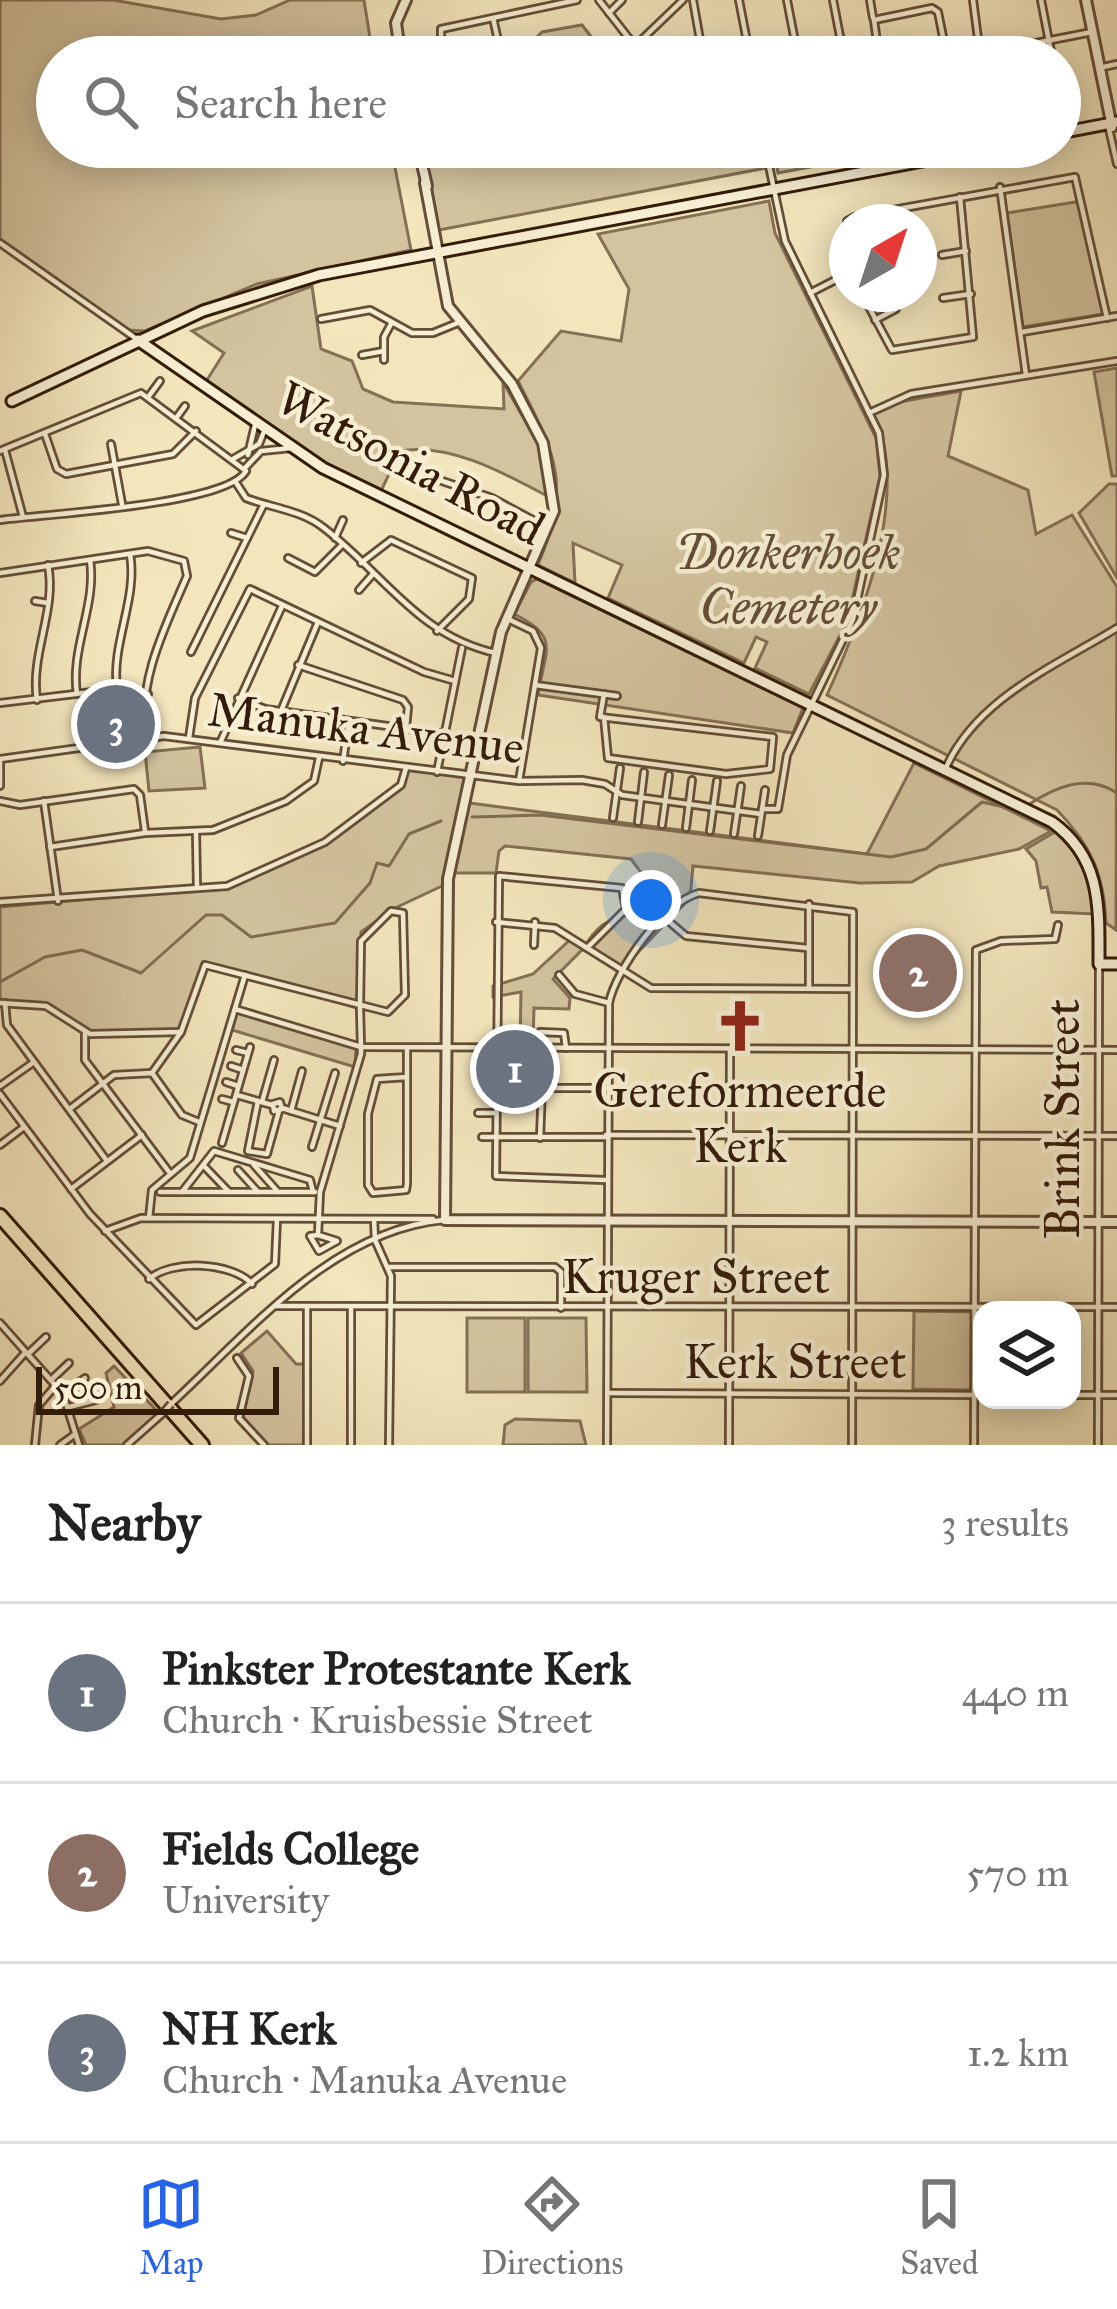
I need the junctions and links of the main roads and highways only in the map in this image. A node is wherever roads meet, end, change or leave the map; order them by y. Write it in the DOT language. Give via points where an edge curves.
graph roads {
  1 [pos="1112,125"];
  2 [pos="1081,131"];
  3 [pos="887,168"];
  4 [pos="256,293"];
  5 [pos="127,333"];
  6 [pos="164,335"];
  7 [pos="141,342"];
  8 [pos="126,349"];
  9 [pos="162,356"];
  10 [pos="0,406"];
  11 [pos="1042,817"];
  12 [pos="1099,937"];
  13 [pos="1117,964"];
  14 [pos="0,1216"];
  15 [pos="202,1445"];
  1 -- 2 [label="main road"];
  3 -- 4 [label="main road"];
  4 -- 6 [label="main road"];
  4 -- 7 [label="main road"];
  5 -- 8 [label="main road"];
  6 -- 7 [label="main road"];
  6 -- 9 [label="main road"];
  7 -- 8 [label="main road"];
  7 -- 9 [label="main road, Watsonia Road"];
  8 -- 9 [label="main road"];
  8 -- 10 [label="main road"];
  9 -- 11 [label="main road, Watsonia Road" via="291,448"];
  11 -- 12 [label="main road, Brink Street" via="1089,863"];
  12 -- 13 [label="main road" via="1104,957"];
  12 -- 13 [label="main road, Brink Street" via="1099,964"];
  14 -- 15 [label="highway"];
}
